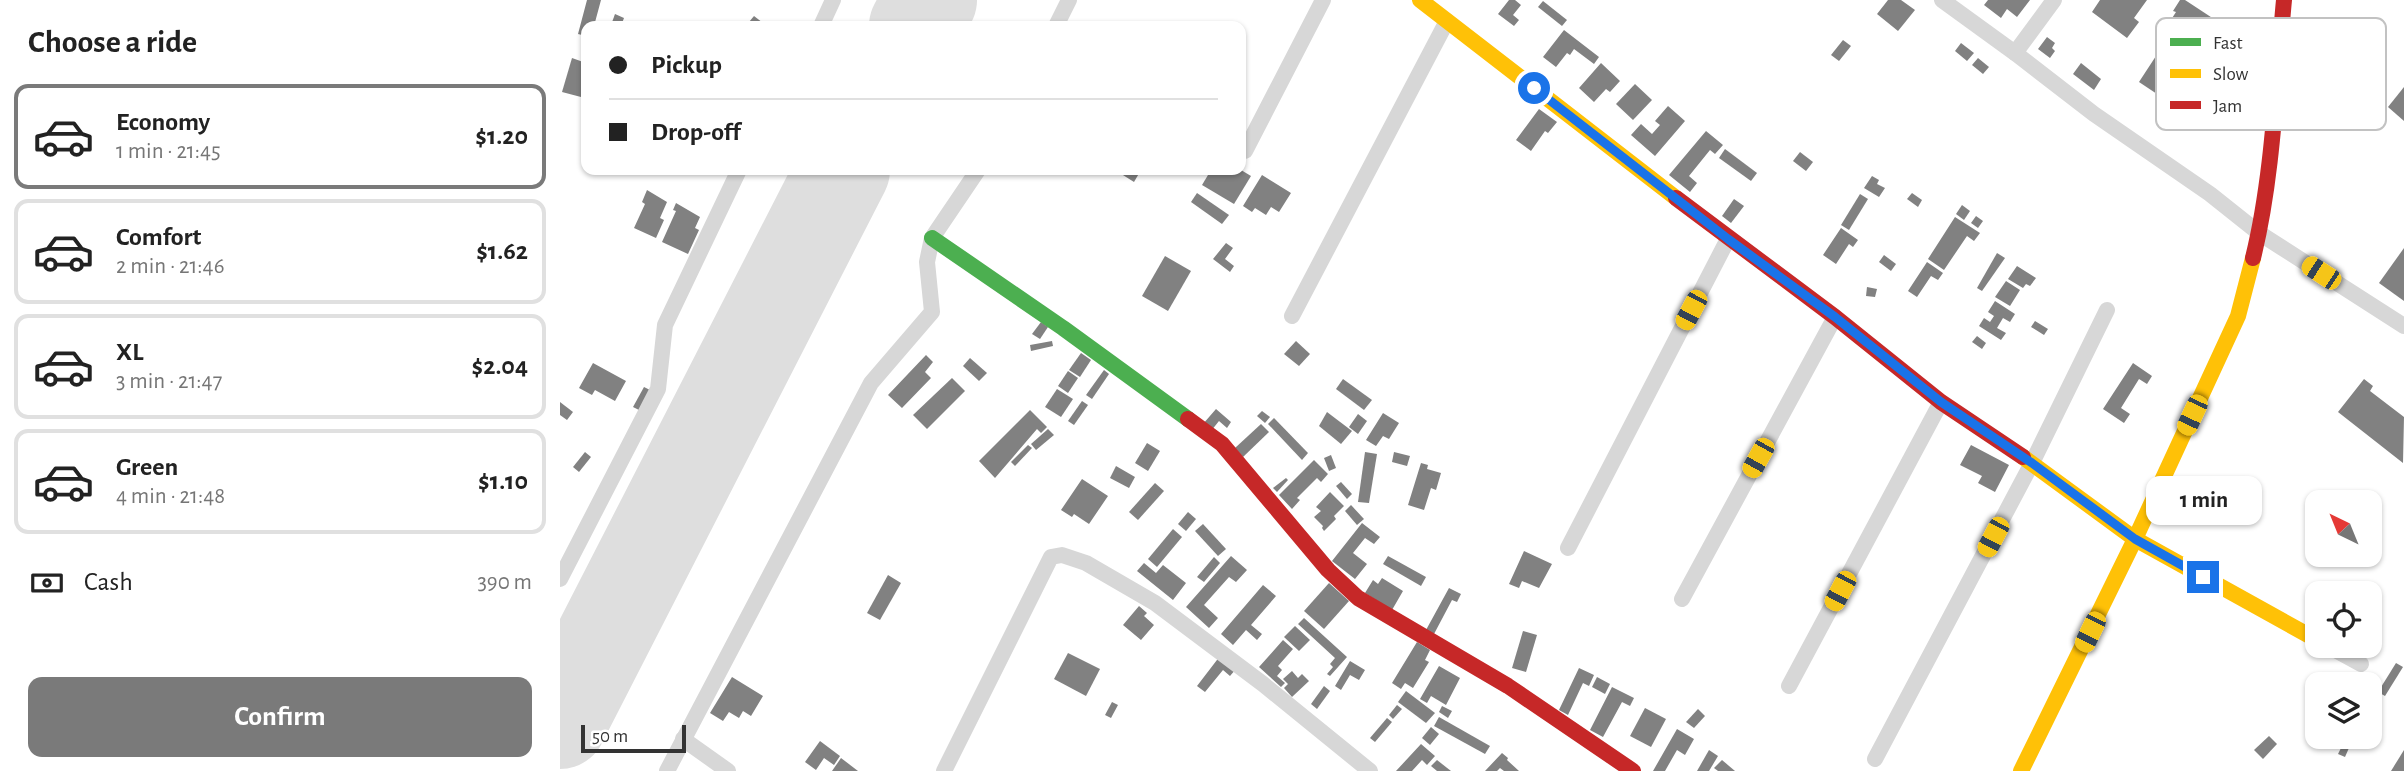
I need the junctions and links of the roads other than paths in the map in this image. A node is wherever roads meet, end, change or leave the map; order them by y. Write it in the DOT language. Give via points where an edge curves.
graph roads {
  1 [pos="834,0"];
  2 [pos="1069,0"];
  3 [pos="1323,0"];
  4 [pos="1420,0"];
  5 [pos="1942,0"];
  6 [pos="2054,0"];
  7 [pos="2284,0"];
  8 [pos="2282,18"];
  9 [pos="824,21"];
  10 [pos="1058,21"];
  11 [pos="1447,21"];
  12 [pos="2015,53"];
  13 [pos="2271,130"];
  14 [pos="1246,149"];
  15 [pos="737,175"];
  16 [pos="975,175"];
  17 [pos="2259,233"];
  18 [pos="932,238"];
  19 [pos="1728,239"];
  20 [pos="2107,310"];
  21 [pos="1292,316"];
  22 [pos="1835,317"];
  23 [pos="2404,326"];
  24 [pos="1941,402"];
  25 [pos="2032,463"];
  26 [pos="2135,539"];
  27 [pos="1568,548"];
  28 [pos="560,579"];
  29 [pos="1682,599"];
  30 [pos="2305,633"];
  31 [pos="2350,658"];
  32 [pos="2361,664"];
  33 [pos="1789,686"];
  34 [pos="683,739"];
  35 [pos="1875,759"];
  36 [pos="667,771"];
  37 [pos="728,771"];
  38 [pos="944,771"];
  39 [pos="1370,771"];
  40 [pos="1633,771"];
  41 [pos="2021,771"];
  1 -- 9 [label="street"];
  2 -- 10 [label="street"];
  3 -- 14 [label="street"];
  4 -- 11 [label="street"];
  5 -- 12 [label="street"];
  6 -- 12 [label="street"];
  7 -- 8 [label="street"];
  11 -- 19 [label="street"];
  11 -- 21 [label="street"];
  12 -- 17 [label="street"];
  13 -- 17 [label="street"];
  15 -- 28 [label="street" via="665,325 658,389"];
  16 -- 18 [label="street"];
  17 -- 23 [label="street"];
  17 -- 26 [label="street" via="2238,316"];
  18 -- 34 [label="street" via="927,262 932,312 871,383"];
  18 -- 40 [label="street" via="1222,444 1328,570 1358,598 1508,686"];
  19 -- 22 [label="street"];
  19 -- 27 [label="street"];
  20 -- 25 [label="street"];
  22 -- 24 [label="street"];
  22 -- 29 [label="street"];
  24 -- 25 [label="street"];
  24 -- 33 [label="street"];
  25 -- 26 [label="street"];
  25 -- 35 [label="street"];
  26 -- 30 [label="street"];
  26 -- 41 [label="street"];
  31 -- 32 [label="street"];
  34 -- 36 [label="street"];
  34 -- 37 [label="street"];
  38 -- 39 [label="street" via="1051,557 1062,555 1155,603"];
}
